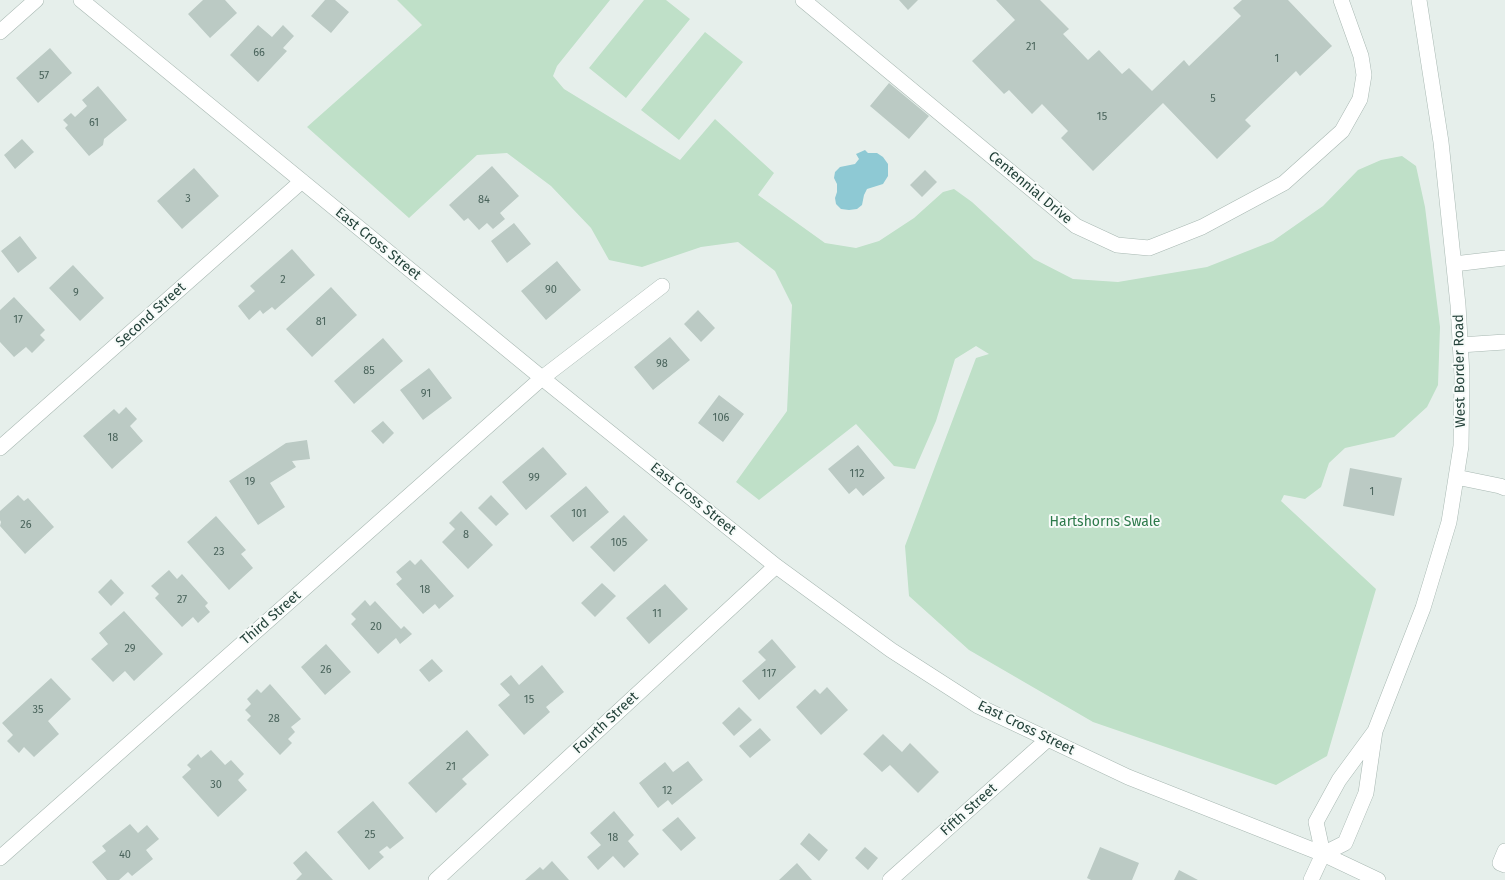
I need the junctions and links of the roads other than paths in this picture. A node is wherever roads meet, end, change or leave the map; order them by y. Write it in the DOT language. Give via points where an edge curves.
graph roads {
  1 [pos="36,0"];
  2 [pos="81,0"];
  3 [pos="803,0"];
  4 [pos="1342,0"];
  5 [pos="1419,0"];
  6 [pos="0,32"];
  7 [pos="302,181"];
  8 [pos="1505,258"];
  9 [pos="1454,264"];
  10 [pos="662,286"];
  11 [pos="1505,342"];
  12 [pos="1460,345"];
  13 [pos="542,378"];
  14 [pos="0,448"];
  15 [pos="1456,477"];
  16 [pos="1505,488"];
  17 [pos="776,566"];
  18 [pos="1375,731"];
  19 [pos="1048,739"];
  20 [pos="1505,851"];
  21 [pos="1323,854"];
  22 [pos="0,858"];
  23 [pos="1505,865"];
  24 [pos="436,880"];
  25 [pos="890,880"];
  26 [pos="1310,880"];
  27 [pos="1378,880"];
  1 -- 6 [label="street"];
  2 -- 7 [label="street, East Cross Street"];
  3 -- 4 [label="street, Centennial Drive" via="1076,226 1117,245 1149,248 1202,227 1284,183 1342,130 1360,99 1364,75"];
  5 -- 9 [label="street, West Border Road" via="1441,142"];
  7 -- 13 [label="street, East Cross Street"];
  7 -- 14 [label="street, Second Street"];
  8 -- 9 [label="street"];
  9 -- 12 [label="street, West Border Road"];
  10 -- 13 [label="street, Third Street"];
  11 -- 12 [label="street"];
  12 -- 15 [label="street, West Border Road" via="1461,446"];
  13 -- 17 [label="street, East Cross Street"];
  13 -- 22 [label="street, Third Street"];
  15 -- 16 [label="street"];
  15 -- 18 [label="street, West Border Road" via="1449,522 1423,608"];
  17 -- 19 [label="street, East Cross Street" via="891,650 978,706"];
  17 -- 24 [label="street, Fourth Street"];
  18 -- 21 [label="street, West Border Road" via="1339,780 1316,822"];
  18 -- 21 [label="street, West Border Road" via="1366,793 1346,843"];
  19 -- 21 [label="street, East Cross Street" via="1128,777"];
  19 -- 25 [label="street, Fifth Street"];
  20 -- 23 [label="street" via="1500,863"];
  21 -- 26 [label="street"];
  21 -- 27 [label="street, East Cross Street"];
}
